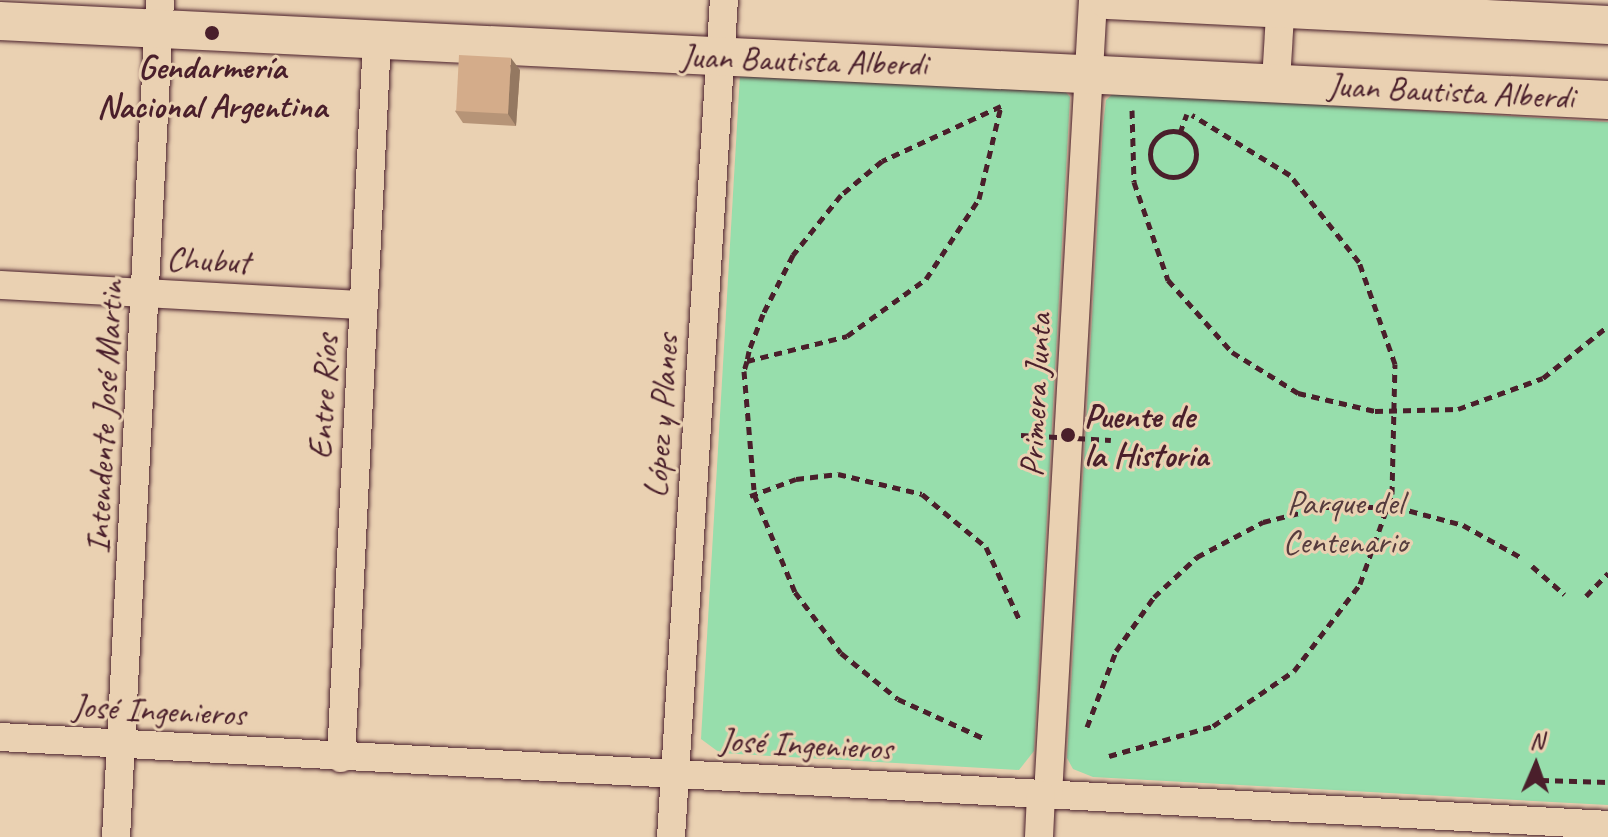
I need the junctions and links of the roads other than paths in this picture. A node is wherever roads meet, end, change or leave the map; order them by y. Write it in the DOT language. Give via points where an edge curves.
graph roads {
  1 [pos="724,0"];
  2 [pos="1093,0"];
  3 [pos="1108,0"];
  4 [pos="1280,4"];
  5 [pos="159,15"];
  6 [pos="0,21"];
  7 [pos="1608,25"];
  8 [pos="377,41"];
  9 [pos="720,57"];
  10 [pos="1089,71"];
  11 [pos="1276,81"];
  12 [pos="1608,100"];
  13 [pos="0,285"];
  14 [pos="147,293"];
  15 [pos="363,305"];
  16 [pos="0,737"];
  17 [pos="122,744"];
  18 [pos="341,758"];
  19 [pos="674,772"];
  20 [pos="1044,795"];
  21 [pos="1608,825"];
  22 [pos="116,837"];
  23 [pos="671,837"];
  24 [pos="1039,837"];
  1 -- 9 [label="street, López y Planes"];
  2 -- 10 [label="street, Primera Junta"];
  3 -- 4 [label="main road"];
  4 -- 7 [label="main road"];
  4 -- 11 [label="street"];
  5 -- 6 [label="main road, Juan Bautista Alberdi"];
  5 -- 8 [label="main road, Juan Bautista Alberdi"];
  5 -- 14 [label="street, Intendente José Martin"];
  8 -- 9 [label="main road, Juan Bautista Alberdi"];
  8 -- 15 [label="street, Entre Ríos"];
  9 -- 10 [label="main road, Juan Bautista Alberdi"];
  9 -- 19 [label="street, López y Planes"];
  10 -- 11 [label="main road, Juan Bautista Alberdi"];
  10 -- 20 [label="street, Primera Junta"];
  11 -- 12 [label="main road, Juan Bautista Alberdi"];
  13 -- 14 [label="street, Chubut"];
  14 -- 15 [label="street, Chubut"];
  14 -- 17 [label="street, Intendente José Martin"];
  15 -- 18 [label="street, Entre Ríos"];
  16 -- 17 [label="street, José Ingenieros"];
  17 -- 18 [label="street, José Ingenieros"];
  17 -- 22 [label="street, Intendente José Martin"];
  18 -- 19 [label="street, José Ingenieros"];
  19 -- 20 [label="street, José Ingenieros"];
  19 -- 23 [label="street, López y Planes"];
  20 -- 21 [label="street, José Ingenieros"];
  20 -- 24 [label="street, Primera Junta"];
}
